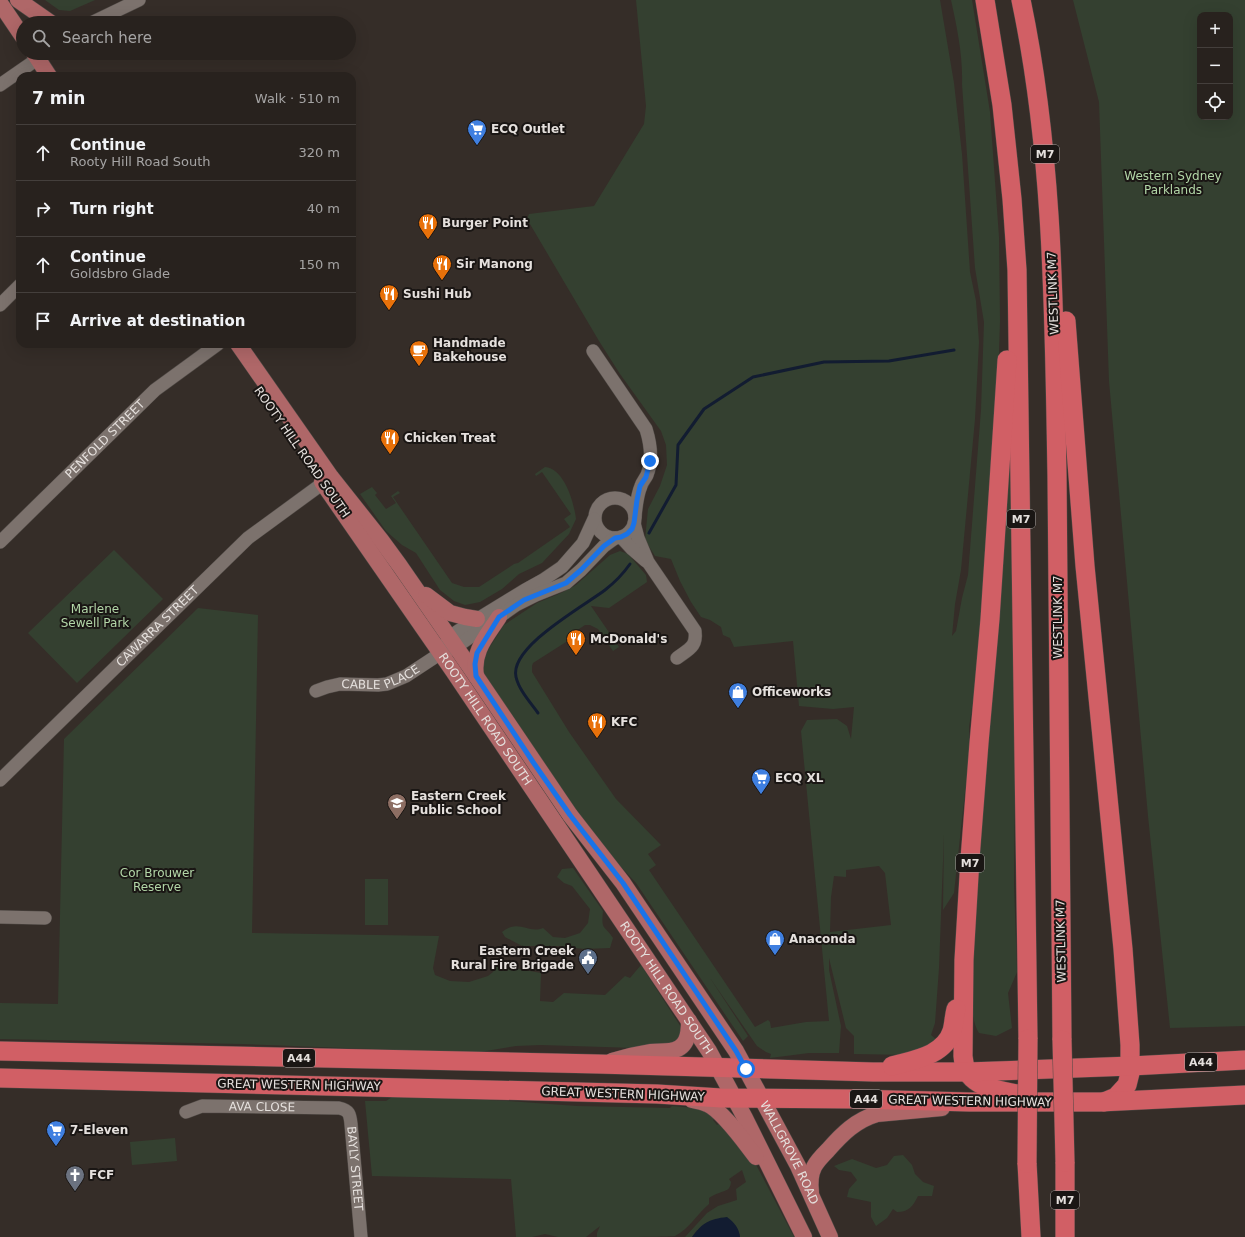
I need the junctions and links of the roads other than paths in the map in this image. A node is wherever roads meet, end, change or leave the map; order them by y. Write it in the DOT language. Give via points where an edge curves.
graph roads {
  1 [pos="18,0"];
  2 [pos="139,0"];
  3 [pos="985,0"];
  4 [pos="1021,0"];
  5 [pos="0,3"];
  6 [pos="41,16"];
  7 [pos="106,16"];
  8 [pos="16,27"];
  9 [pos="32,60"];
  10 [pos="42,60"];
  11 [pos="17,72"];
  12 [pos="48,72"];
  13 [pos="16,73"];
  14 [pos="0,85"];
  15 [pos="1050,211"];
  16 [pos="1017,270"];
  17 [pos="16,289"];
  18 [pos="0,305"];
  19 [pos="212,348"];
  20 [pos="231,348"];
  21 [pos="241,348"];
  22 [pos="593,351"];
  23 [pos="327,480"];
  24 [pos="640,486"];
  25 [pos="617,498"];
  26 [pos="594,519"];
  27 [pos="635,520"];
  28 [pos="618,538"];
  29 [pos="0,542"];
  30 [pos="648,562"];
  31 [pos="414,587"];
  32 [pos="499,617"];
  33 [pos="477,619"];
  34 [pos="453,642"];
  35 [pos="440,653"];
  36 [pos="677,658"];
  37 [pos="476,676"];
  38 [pos="316,691"];
  39 [pos="0,780"];
  40 [pos="1113,855"];
  41 [pos="0,916"];
  42 [pos="44,918"];
  43 [pos="964,960"];
  44 [pos="689,1020"];
  45 [pos="0,1051"];
  46 [pos="1245,1060"];
  47 [pos="598,1064"];
  48 [pos="1155,1065"];
  49 [pos="1131,1066"];
  50 [pos="718,1068"];
  51 [pos="746,1069"];
  52 [pos="873,1072"];
  53 [pos="967,1072"];
  54 [pos="0,1078"];
  55 [pos="657,1094"];
  56 [pos="1245,1095"];
  57 [pos="734,1098"];
  58 [pos="763,1099"];
  59 [pos="969,1102"];
  60 [pos="1048,1102"];
  61 [pos="1100,1102"];
  62 [pos="339,1108"];
  63 [pos="186,1112"];
  64 [pos="777,1183"];
  65 [pos="811,1194"];
  66 [pos="1029,1201"];
  67 [pos="361,1237"];
  68 [pos="804,1237"];
  69 [pos="830,1237"];
  70 [pos="1021,1237"];
  71 [pos="1031,1237"];
  72 [pos="1065,1237"];
  1 -- 6 [label="main road"];
  2 -- 7 [label="street"];
  3 -- 16 [label="highway, M7" via="1002,105"];
  4 -- 15 [label="highway, WESTLINK M7 / M7" via="1038,98"];
  5 -- 8 [label="main road"];
  9 -- 11 [label="street"];
  10 -- 12 [label="main road"];
  13 -- 14 [label="street"];
  15 -- 40 [label="highway" via="1062,270 1085,566"];
  15 -- 72 [label="highway, WESTLINK M7 / M7, bridge" via="1055,324"];
  16 -- 43 [label="highway, M7" via="1008,340 991,611 978,744"];
  16 -- 66 [label="highway, M7, bridge"];
  17 -- 18 [label="street"];
  19 -- 29 [label="street, PENFOLD STREET" via="154,390"];
  20 -- 23 [label="main road, ROOTY HILL ROAD SOUTH"];
  21 -- 23 [label="main road, ROOTY HILL ROAD SOUTH"];
  22 -- 24 [label="street" via="646,429 650,461 646,477"];
  23 -- 31 [label="main road, ROOTY HILL ROAD SOUTH" via="381,540"];
  23 -- 35 [label="main road, ROOTY HILL ROAD SOUTH"];
  23 -- 39 [label="street, CAWARRA STREET" via="248,538"];
  24 -- 25 [label="street"];
  24 -- 27 [label="street"];
  25 -- 26 [label="street" via="609,499 600,505 596,509"];
  25 -- 27 [label="street" via="629,504"];
  26 -- 28 [label="street" via="599,531 608,538"];
  26 -- 33 [label="street" via="583,543 562,567"];
  27 -- 28 [label="street" via="632,529"];
  27 -- 30 [label="street" via="638,538"];
  28 -- 30 [label="street"];
  28 -- 32 [label="street" via="604,546 574,577 524,600"];
  30 -- 36 [label="street" via="695,630 696,639 693,646"];
  31 -- 33 [label="main road" via="450,613"];
  31 -- 34 [label="main road, ROOTY HILL ROAD SOUTH"];
  32 -- 34 [label="street"];
  32 -- 37 [label="main road" via="477,653"];
  33 -- 34 [label="street"];
  34 -- 35 [label="street"];
  34 -- 37 [label="main road, ROOTY HILL ROAD SOUTH"];
  35 -- 38 [label="street, CABLE PLACE" via="406,676 387,684 340,684"];
  35 -- 44 [label="main road, ROOTY HILL ROAD SOUTH"];
  37 -- 51 [label="main road, ROOTY HILL ROAD SOUTH" via="570,815 623,883"];
  40 -- 48 [label="highway" via="1129,944 1140,1055 1142,1059"];
  40 -- 49 [label="highway"];
  41 -- 42 [label="street"];
  43 -- 52 [label="highway, M7" via="951,1032 942,1046 935,1052"];
  43 -- 53 [label="highway, M7" via="963,1062"];
  44 -- 47 [label="main road" via="687,1040 676,1050 641,1053"];
  44 -- 50 [label="main road, ROOTY HILL ROAD SOUTH"];
  45 -- 47 [label="highway, A44"];
  46 -- 48 [label="highway, A44"];
  47 -- 50 [label="highway, A44"];
  48 -- 49 [label="highway, A44"];
  49 -- 53 [label="highway, A44"];
  49 -- 61 [label="highway" via="1127,1085 1122,1092 1110,1100"];
  50 -- 51 [label="highway, A44"];
  50 -- 57 [label="main road, ROOTY HILL ROAD SOUTH"];
  51 -- 52 [label="highway, A44"];
  51 -- 58 [label="main road, WALLGROVE ROAD"];
  52 -- 53 [label="highway, A44"];
  53 -- 60 [label="highway" via="986,1087"];
  54 -- 55 [label="highway, GREAT WESTERN HIGHWAY / A44"];
  55 -- 57 [label="highway, GREAT WESTERN HIGHWAY / A44"];
  55 -- 64 [label="main road" via="711,1106 733,1128"];
  56 -- 61 [label="highway, GREAT WESTERN HIGHWAY / A44"];
  57 -- 58 [label="highway, GREAT WESTERN HIGHWAY / A44"];
  57 -- 64 [label="main road, WALLGROVE ROAD"];
  58 -- 59 [label="highway, GREAT WESTERN HIGHWAY / A44"];
  58 -- 65 [label="main road, WALLGROVE ROAD"];
  59 -- 60 [label="highway, GREAT WESTERN HIGHWAY / A44"];
  59 -- 65 [label="main road" via="936,1109 877,1114 862,1119 838,1138 818,1161 810,1182"];
  60 -- 61 [label="highway, GREAT WESTERN HIGHWAY / A44"];
  62 -- 63 [label="street, AVA CLOSE" via="202,1106"];
  62 -- 67 [label="street, BAYLY STREET" via="350,1114"];
  64 -- 68 [label="main road, WALLGROVE ROAD"];
  65 -- 69 [label="main road, WALLGROVE ROAD"];
  66 -- 70 [label="highway" via="1022,1215"];
  66 -- 71 [label="highway, M7"];
}
